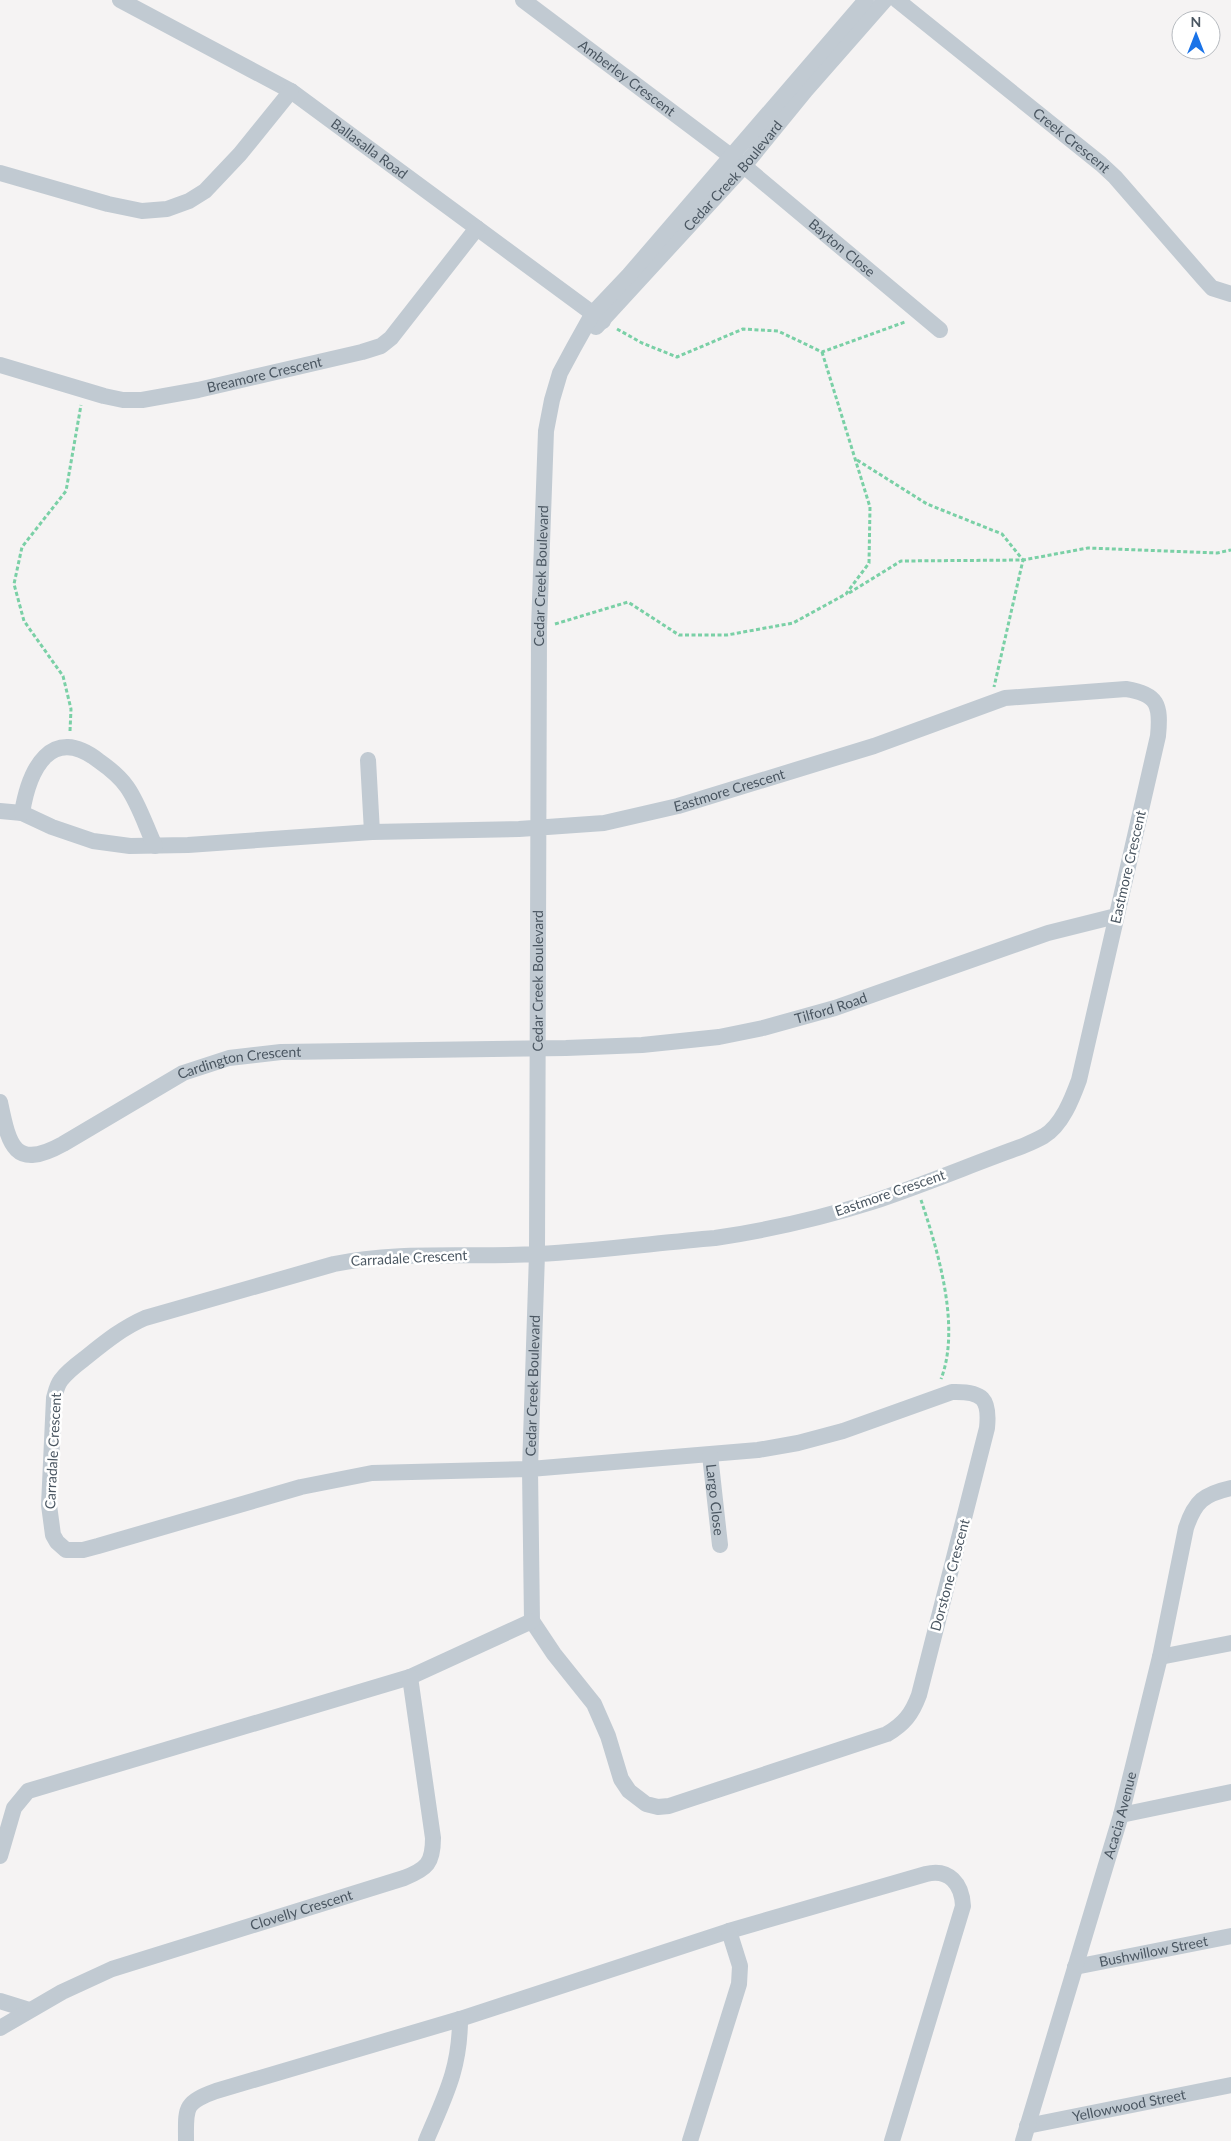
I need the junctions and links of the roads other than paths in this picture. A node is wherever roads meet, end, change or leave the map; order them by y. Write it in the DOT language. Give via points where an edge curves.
graph roads {
  1 [pos="120,0"];
  2 [pos="523,0"];
  3 [pos="866,0"];
  4 [pos="885,0"];
  5 [pos="897,0"];
  6 [pos="291,90"];
  7 [pos="737,161"];
  8 [pos="0,173"];
  9 [pos="477,228"];
  10 [pos="1231,294"];
  11 [pos="598,317"];
  12 [pos="940,330"];
  13 [pos="0,365"];
  14 [pos="368,760"];
  15 [pos="0,811"];
  16 [pos="22,813"];
  17 [pos="540,828"];
  18 [pos="372,832"];
  19 [pos="155,846"];
  20 [pos="1116,916"];
  21 [pos="537,1048"];
  22 [pos="0,1102"];
  23 [pos="537,1254"];
  24 [pos="710,1456"];
  25 [pos="530,1470"];
  26 [pos="1231,1488"];
  27 [pos="720,1545"];
  28 [pos="532,1621"];
  29 [pos="1231,1642"];
  30 [pos="1160,1657"];
  31 [pos="410,1678"];
  32 [pos="1231,1792"];
  33 [pos="1121,1815"];
  34 [pos="0,1856"];
  35 [pos="729,1931"];
  36 [pos="1231,1936"];
  37 [pos="1075,1967"];
  38 [pos="0,2001"];
  39 [pos="29,2010"];
  40 [pos="460,2019"];
  41 [pos="0,2028"];
  42 [pos="1231,2085"];
  43 [pos="1025,2134"];
  44 [pos="186,2141"];
  45 [pos="426,2141"];
  46 [pos="690,2141"];
  47 [pos="892,2141"];
  1 -- 6 [label="street, Ballasalla Road"];
  2 -- 7 [label="street, Amberley Crescent"];
  3 -- 7 [label="street, Cedar Creek Boulevard"];
  4 -- 7 [label="street, Cedar Creek Boulevard" via="806,90"];
  5 -- 10 [label="street, Creek Crescent" via="1102,164 1212,288"];
  6 -- 8 [label="street" via="240,154 205,191 167,209 142,211 108,204"];
  6 -- 9 [label="street, Ballasalla Road"];
  7 -- 11 [label="street, Cedar Creek Boulevard"];
  7 -- 12 [label="street, Bayton Close"];
  9 -- 11 [label="street, Ballasalla Road"];
  9 -- 13 [label="street, Breamore Crescent" via="410,317 382,346 343,358 142,400 123,400"];
  11 -- 17 [label="street, Cedar Creek Boulevard" via="574,347 560,373 546,431 539,628"];
  14 -- 18 [label="street"];
  15 -- 16 [label="street"];
  16 -- 19 [label="street" via="93,841"];
  16 -- 19 [label="street" via="30,777 39,763 55,749 69,747 92,755 127,787"];
  17 -- 18 [label="street"];
  17 -- 20 [label="street, Eastmore Crescent" via="604,823 678,806 874,746 1005,698 1126,688 1151,696 1158,707 1160,719"];
  17 -- 21 [label="street, Cedar Creek Boulevard"];
  18 -- 19 [label="street"];
  20 -- 21 [label="street, Tilford Road" via="1048,933 835,1008 763,1028 689,1041"];
  20 -- 23 [label="street, Eastmore Crescent" via="1079,1080 1073,1097 1046,1135 916,1186 839,1211 743,1234"];
  21 -- 22 [label="street, Cardington Crescent" via="281,1052 229,1058 183,1073 47,1153 35,1156 22,1154 11,1142"];
  21 -- 23 [label="street, Cedar Creek Boulevard"];
  23 -- 25 [label="street, Cedar Creek Boulevard"];
  23 -- 25 [label="street, Carradale Crescent" via="411,1255 359,1259 168,1310 127,1326 71,1370 56,1388 50,1525 61,1547 83,1550 334,1479 372,1473"];
  24 -- 25 [label="street, Dorstone Crescent"];
  24 -- 27 [label="street, Largo Close"];
  24 -- 28 [label="street, Dorstone Crescent" via="798,1443 843,1431 952,1392 970,1392 983,1398 988,1414 987,1428 919,1695 910,1716 901,1726 887,1734 669,1806 646,1804 638,1800 621,1779 594,1704"];
  25 -- 28 [label="street, Cedar Creek Boulevard"];
  26 -- 30 [label="street, Acacia Avenue" via="1212,1492 1191,1513"];
  28 -- 31 [label="street"];
  29 -- 30 [label="street"];
  30 -- 33 [label="street, Acacia Avenue"];
  31 -- 34 [label="street" via="28,1791 14,1808"];
  31 -- 39 [label="street, Clovelly Crescent" via="433,1838 428,1864 419,1872 112,1969"];
  32 -- 33 [label="street"];
  33 -- 37 [label="street, Acacia Avenue"];
  35 -- 40 [label="street"];
  35 -- 46 [label="street" via="740,1966 739,1984"];
  35 -- 47 [label="street" via="932,1872 949,1875 959,1886 964,1906"];
  36 -- 37 [label="street, Bushwillow Street"];
  37 -- 43 [label="street, Acacia Avenue"];
  38 -- 39 [label="street"];
  39 -- 41 [label="street, Clovelly Crescent"];
  40 -- 44 [label="street" via="199,2097 187,2111"];
  40 -- 45 [label="street" via="453,2079"];
  42 -- 43 [label="street, Yellowwood Street"];
}
